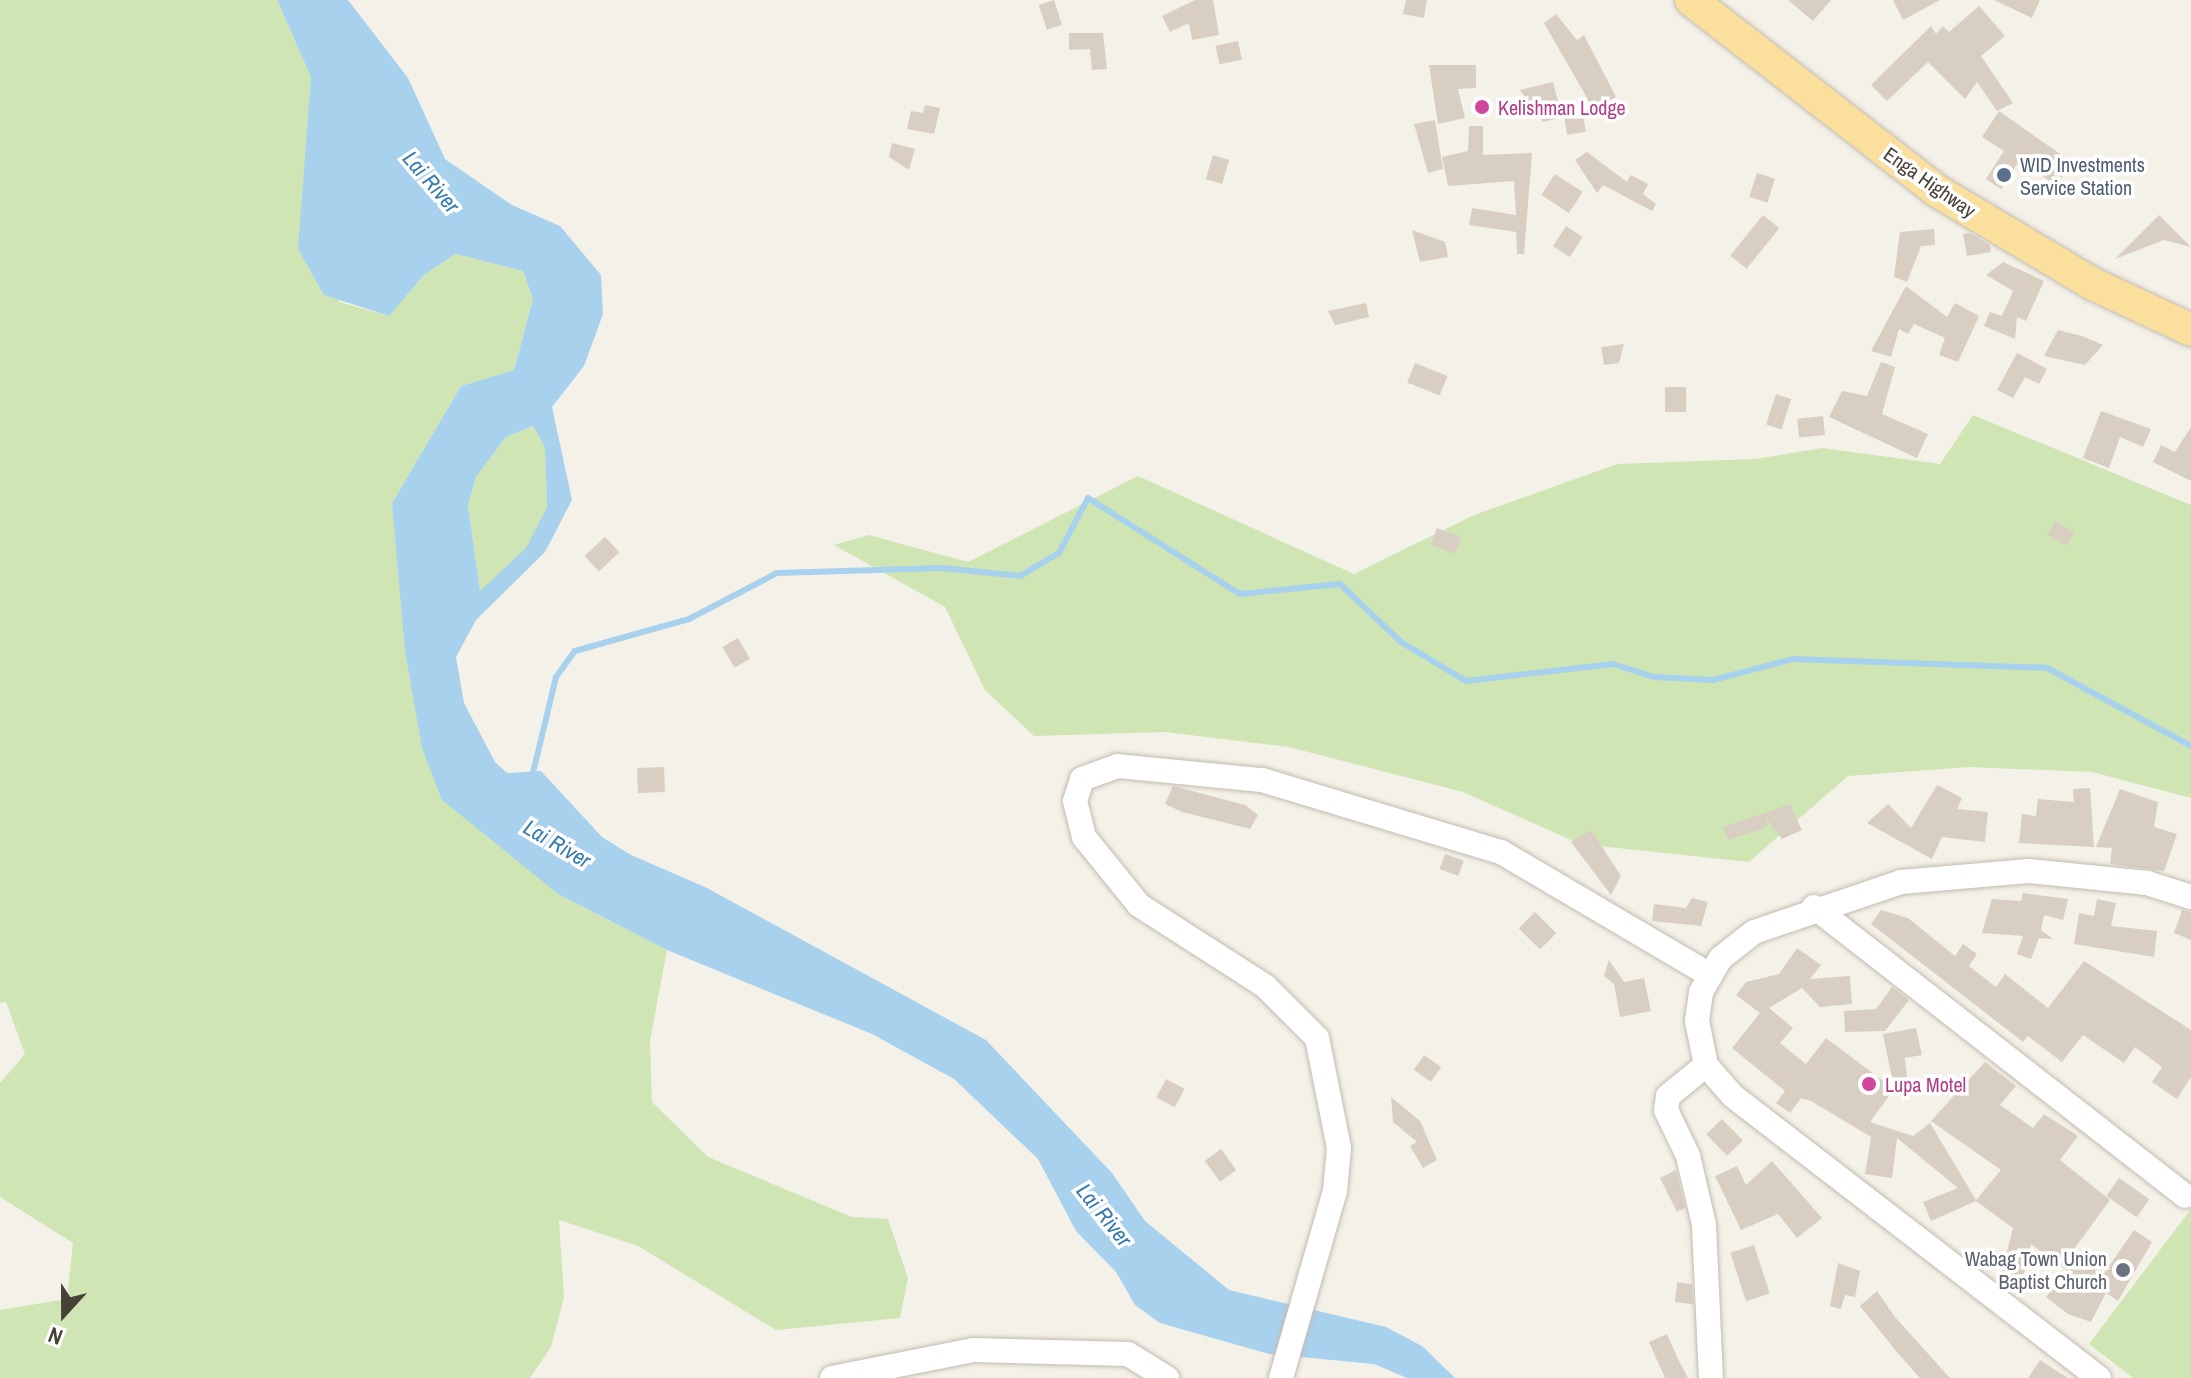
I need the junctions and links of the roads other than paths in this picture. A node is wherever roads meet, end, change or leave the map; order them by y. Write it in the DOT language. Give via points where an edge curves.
graph roads {
  1 [pos="1691,0"];
  2 [pos="2191,330"];
  3 [pos="2191,897"];
  4 [pos="1814,907"];
  5 [pos="1708,974"];
  6 [pos="1706,1065"];
  7 [pos="2185,1196"];
  8 [pos="1284,1372"];
  9 [pos="832,1378"];
  10 [pos="1167,1378"];
  11 [pos="1711,1378"];
  12 [pos="2099,1378"];
  1 -- 2 [label="main road, Enga Highway" via="1937,191 2093,284"];
  3 -- 4 [label="street" via="2147,883 2029,871 1901,882"];
  4 -- 5 [label="street" via="1754,932"];
  4 -- 7 [label="street"];
  5 -- 6 [label="street" via="1697,1021"];
  5 -- 8 [label="street" via="1501,852 1262,780 1118,766 1082,779 1075,801 1084,837 1139,905 1265,986 1317,1038 1339,1148 1335,1191"];
  6 -- 11 [label="street" via="1668,1096 1666,1110 1688,1156 1704,1225"];
  6 -- 12 [label="street" via="1732,1095"];
  9 -- 10 [label="street" via="973,1350 1128,1354"];
}
